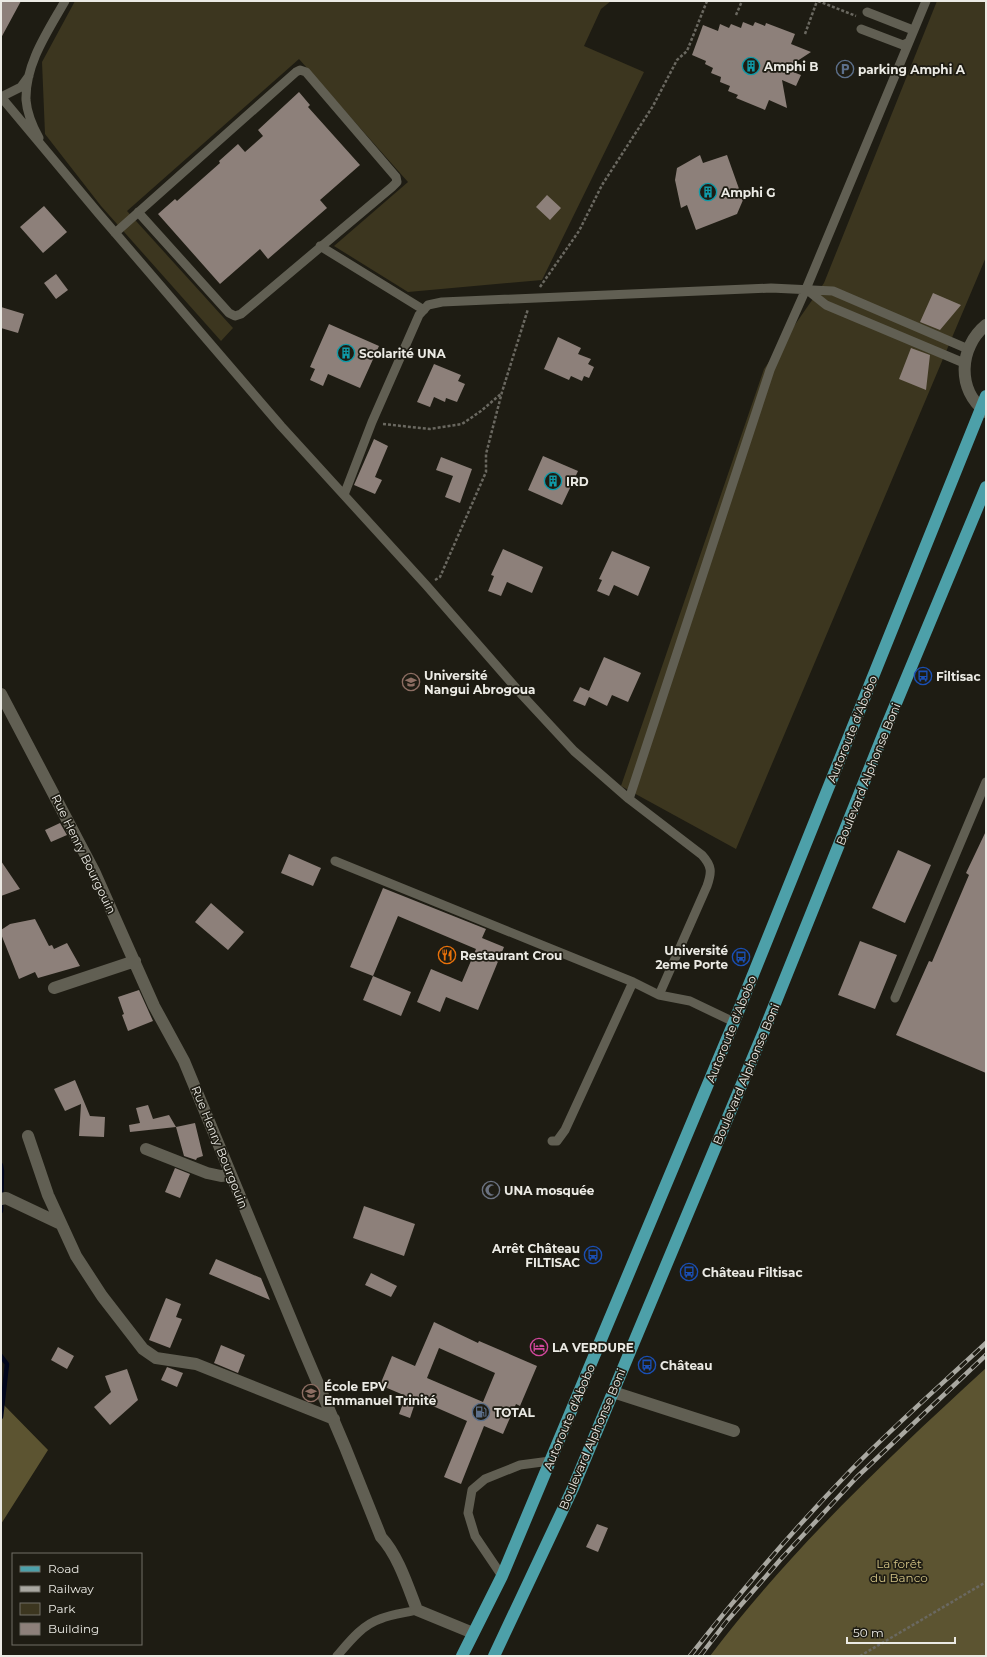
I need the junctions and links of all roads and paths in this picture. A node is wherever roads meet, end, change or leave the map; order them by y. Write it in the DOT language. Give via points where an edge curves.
graph roads {
  1 [pos="65,1"];
  2 [pos="708,1"];
  3 [pos="742,1"];
  4 [pos="818,1"];
  5 [pos="926,1"];
  6 [pos="867,12"];
  7 [pos="736,15"];
  8 [pos="858,17"];
  9 [pos="861,28"];
  10 [pos="913,30"];
  11 [pos="805,34"];
  12 [pos="909,42"];
  13 [pos="29,76"];
  14 [pos="46,152"];
  15 [pos="138,212"];
  16 [pos="115,233"];
  17 [pos="320,246"];
  18 [pos="806,289"];
  19 [pos="532,298"];
  20 [pos="424,310"];
  21 [pos="986,325"];
  22 [pos="968,349"];
  23 [pos="964,363"];
  24 [pos="502,392"];
  25 [pos="986,396"];
  26 [pos="983,410"];
  27 [pos="372,422"];
  28 [pos="986,487"];
  29 [pos="344,495"];
  30 [pos="426,585"];
  31 [pos="1,694"];
  32 [pos="986,782"];
  33 [pos="629,799"];
  34 [pos="336,861"];
  35 [pos="135,961"];
  36 [pos="633,982"];
  37 [pos="54,988"];
  38 [pos="659,995"];
  39 [pos="895,998"];
  40 [pos="734,1022"];
  41 [pos="28,1136"];
  42 [pos="552,1141"];
  43 [pos="146,1149"];
  44 [pos="231,1175"];
  45 [pos="4,1198"];
  46 [pos="61,1224"];
  47 [pos="613,1392"];
  48 [pos="334,1419"];
  49 [pos="734,1431"];
  50 [pos="550,1461"];
  51 [pos="502,1576"];
  52 [pos="986,1582"];
  53 [pos="417,1610"];
  54 [pos="473,1633"];
  55 [pos="337,1656"];
  56 [pos="462,1656"];
  57 [pos="494,1656"];
  58 [pos="860,1656"];
  1 -- 13 [label="lane" via="38,50"];
  2 -- 19 [label="path" via="688,51 677,60 653,106 602,185 579,231"];
  3 -- 7 [label="path"];
  4 -- 8 [label="path"];
  4 -- 11 [label="path"];
  5 -- 10 [label="lane"];
  6 -- 10 [label="lane"];
  9 -- 12 [label="lane" via="903,45"];
  10 -- 12 [label="lane"];
  12 -- 18 [label="lane"];
  13 -- 14 [label="lane" via="26,101 32,124"];
  13 -- 14 [label="lane" via="21,87 1,97"];
  14 -- 16 [label="lane"];
  15 -- 16 [label="lane"];
  15 -- 17 [label="lane" via="229,313 235,316 241,314"];
  15 -- 17 [label="lane" via="300,70 306,72 396,177 392,188"];
  16 -- 29 [label="lane" via="281,426"];
  17 -- 20 [label="lane"];
  18 -- 19 [label="lane" via="771,288"];
  18 -- 22 [label="lane" via="833,291"];
  18 -- 23 [label="lane" via="826,305"];
  18 -- 33 [label="lane" via="770,370 754,415"];
  19 -- 20 [label="lane" via="442,302 428,305"];
  19 -- 24 [label="path"];
  20 -- 27 [label="lane" via="419,315"];
  21 -- 22 [label="street" via="977,332"];
  22 -- 23 [label="street"];
  23 -- 26 [label="street" via="965,379 971,395"];
  24 -- 27 [label="path" via="462,424 430,429"];
  24 -- 30 [label="path" via="486,454 486,472 440,576"];
  25 -- 26 [label="main road, Autoroute d'Abobo"];
  26 -- 40 [label="main road, Autoroute d'Abobo"];
  27 -- 29 [label="lane"];
  28 -- 47 [label="main road, Boulevard Alphonse Boni" via="764,1031"];
  29 -- 30 [label="lane"];
  30 -- 33 [label="lane" via="569,746"];
  31 -- 35 [label="street, Rue Henry Bourgouin" via="94,871"];
  32 -- 39 [label="lane"];
  33 -- 38 [label="lane" via="702,854 709,862 711,870 707,886"];
  34 -- 36 [label="lane"];
  35 -- 37 [label="street"];
  35 -- 44 [label="street, Rue Henry Bourgouin" via="154,1006 184,1061"];
  36 -- 38 [label="lane"];
  36 -- 42 [label="lane" via="566,1130 557,1141"];
  38 -- 40 [label="lane" via="690,1001"];
  40 -- 50 [label="main road, Autoroute d'Abobo"];
  41 -- 46 [label="street"];
  43 -- 44 [label="street" via="207,1173"];
  44 -- 48 [label="street, Rue Henry Bourgouin"];
  45 -- 46 [label="street"];
  46 -- 48 [label="street" via="76,1256 102,1296 143,1350 156,1358 196,1364"];
  47 -- 49 [label="street"];
  47 -- 57 [label="main road, Boulevard Alphonse Boni" via="573,1488"];
  48 -- 53 [label="street, Rue Henry Bourgouin" via="380,1537 387,1544"];
  50 -- 51 [label="main road, Autoroute d'Abobo"];
  50 -- 51 [label="lane" via="520,1465 485,1479 472,1490 468,1513 475,1536"];
  51 -- 54 [label="main road, Autoroute d'Abobo"];
  52 -- 58 [label="path"];
  53 -- 54 [label="street"];
  53 -- 55 [label="lane" via="379,1619 366,1626"];
  54 -- 56 [label="main road, Autoroute d'Abobo"];
}
